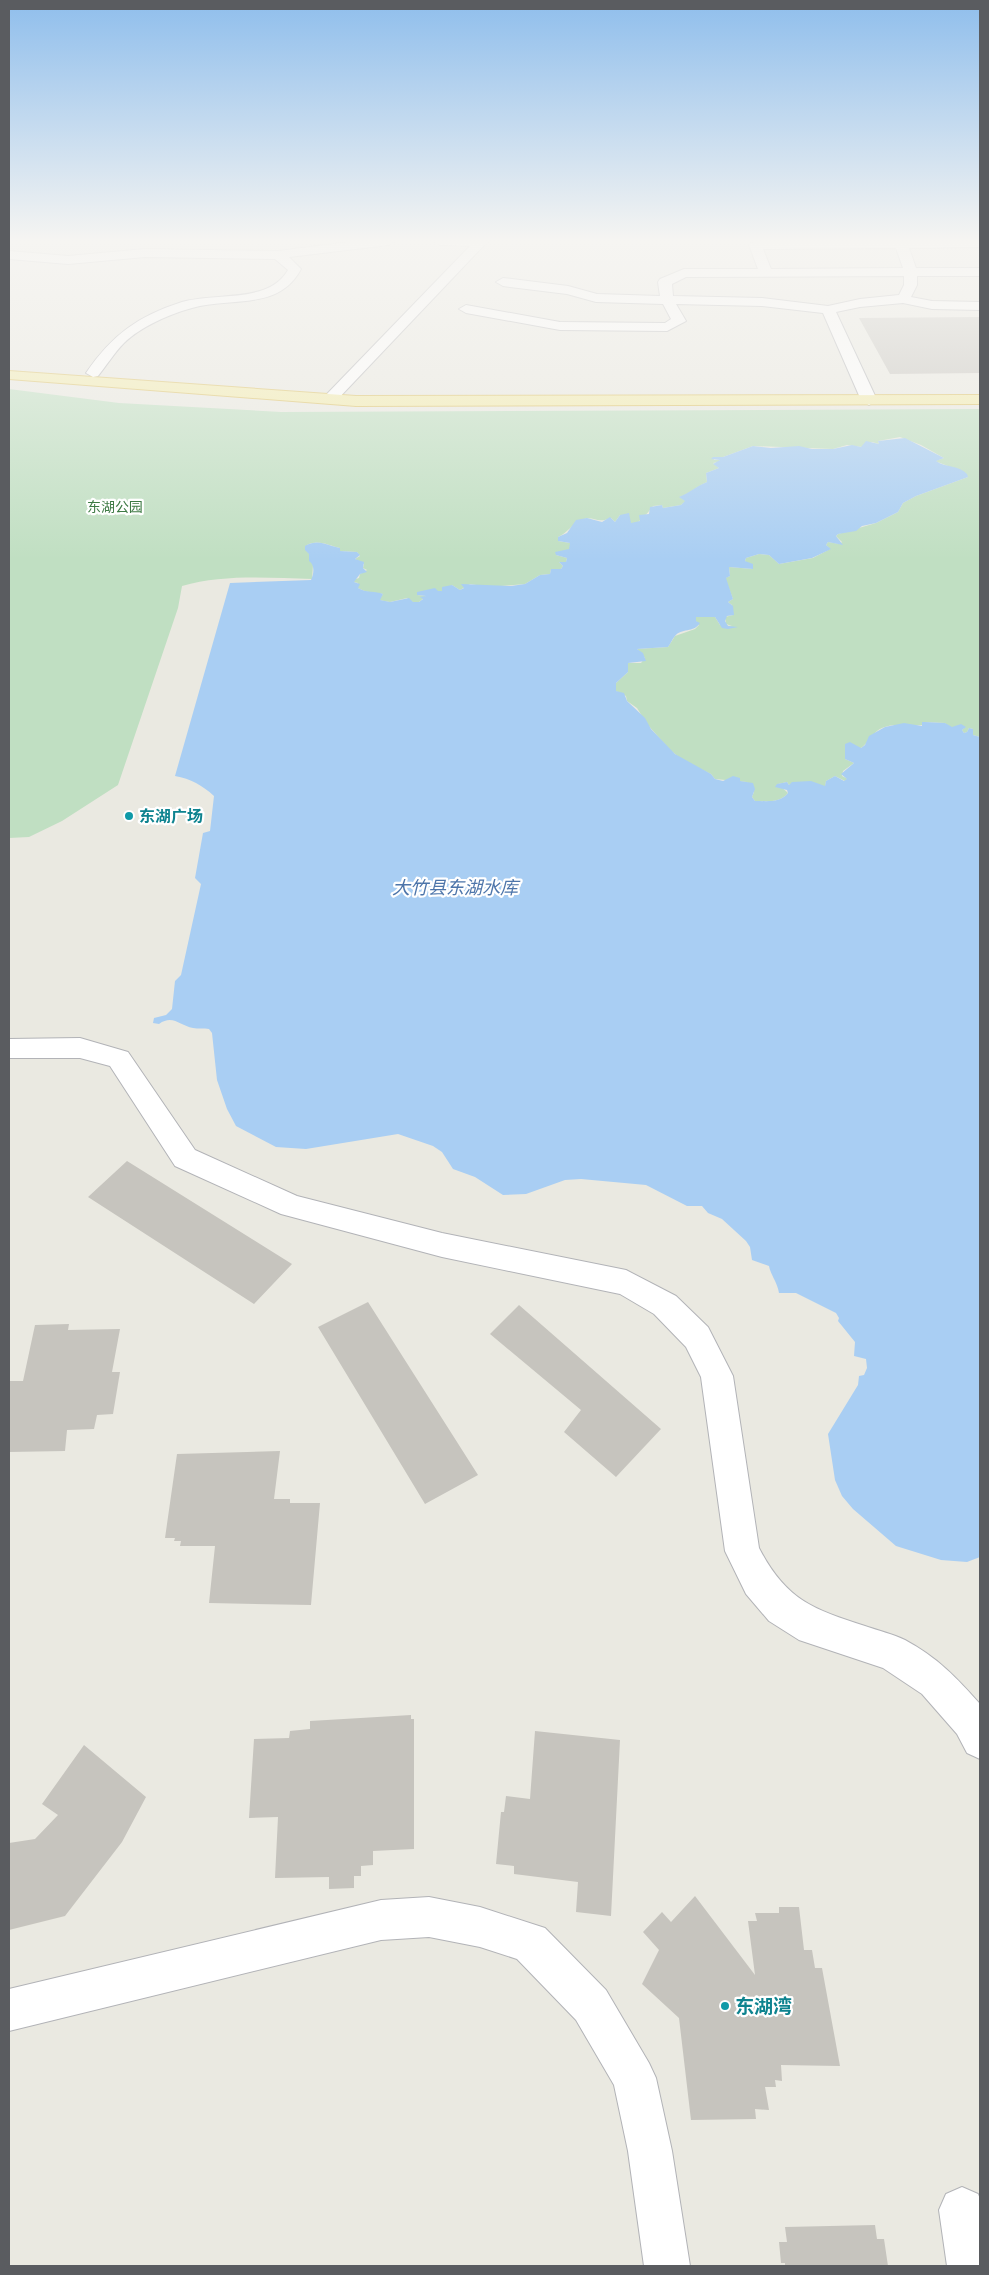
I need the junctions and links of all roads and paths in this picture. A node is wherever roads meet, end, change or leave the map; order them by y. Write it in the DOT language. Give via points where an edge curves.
graph roads {
  1 [pos="116,347"];
  2 [pos="380,347"];
  3 [pos="845,347"];
  4 [pos="9,367"];
  5 [pos="93,373"];
  6 [pos="9,375"];
  7 [pos="980,393"];
  8 [pos="334,395"];
  9 [pos="867,397"];
  10 [pos="980,400"];
  11 [pos="9,1049"];
  12 [pos="980,1740"];
  13 [pos="9,2010"];
  14 [pos="962,2210"];
  15 [pos="667,2266"];
  16 [pos="970,2266"];
  1 -- 5 [label="street"];
  2 -- 8 [label="street"];
  3 -- 9 [label="street"];
  4 -- 5 [label="main road"];
  5 -- 8 [label="main road"];
  6 -- 8 [label="main road"];
  7 -- 9 [label="main road"];
  8 -- 9 [label="main road" via="459,402"];
  9 -- 10 [label="main road"];
  11 -- 12 [label="street" via="80,1048 119,1059 185,1158 291,1206 442,1244 626,1283 665,1305 697,1337 717,1376 742,1552 758,1582 782,1608 812,1627 892,1653 935,1681 970,1721"];
  13 -- 15 [label="street" via="381,1920 428,1917 480,1927 530,1943 591,2005 634,2078 650,2151"];
  14 -- 16 [label="street"];
}
